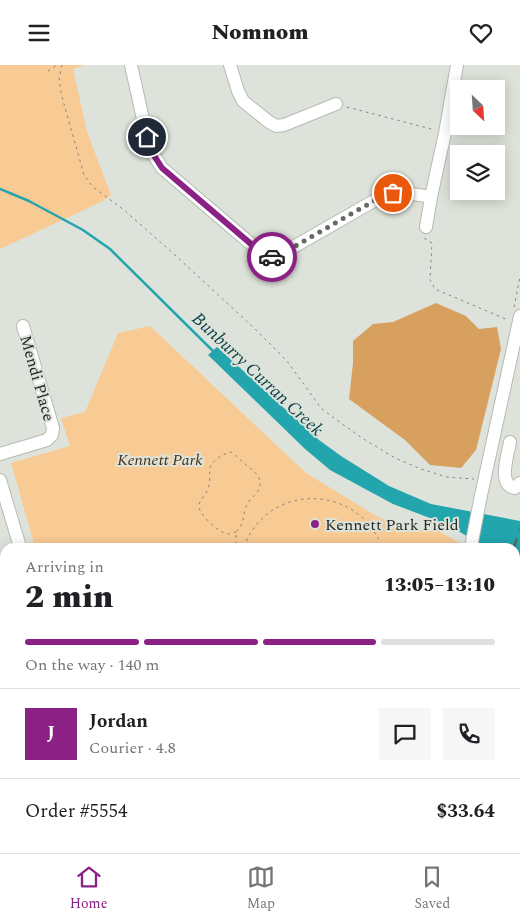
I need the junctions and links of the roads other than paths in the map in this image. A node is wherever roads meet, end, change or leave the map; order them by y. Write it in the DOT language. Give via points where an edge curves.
graph roads {
  1 [pos="131,65"];
  2 [pos="230,65"];
  3 [pos="457,65"];
  4 [pos="336,104"];
  5 [pos="431,197"];
  6 [pos="426,227"];
  7 [pos="514,317"];
  8 [pos="23,326"];
  9 [pos="510,442"];
  10 [pos="0,454"];
  11 [pos="488,463"];
  12 [pos="506,464"];
  13 [pos="0,480"];
  14 [pos="520,483"];
  15 [pos="19,543"];
  16 [pos="473,543"];
  1 -- 5 [label="street" via="147,137 162,168 265,256 283,253 393,193"];
  2 -- 4 [label="street" via="244,101 276,126"];
  3 -- 5 [label="street"];
  5 -- 6 [label="street"];
  7 -- 11 [label="street"];
  8 -- 10 [label="street, Mendi Place" via="53,428 52,435 47,440"];
  9 -- 12 [label="street"];
  11 -- 12 [label="street"];
  11 -- 16 [label="street"];
  12 -- 14 [label="street" via="506,484 515,488"];
  13 -- 15 [label="street"];
}
